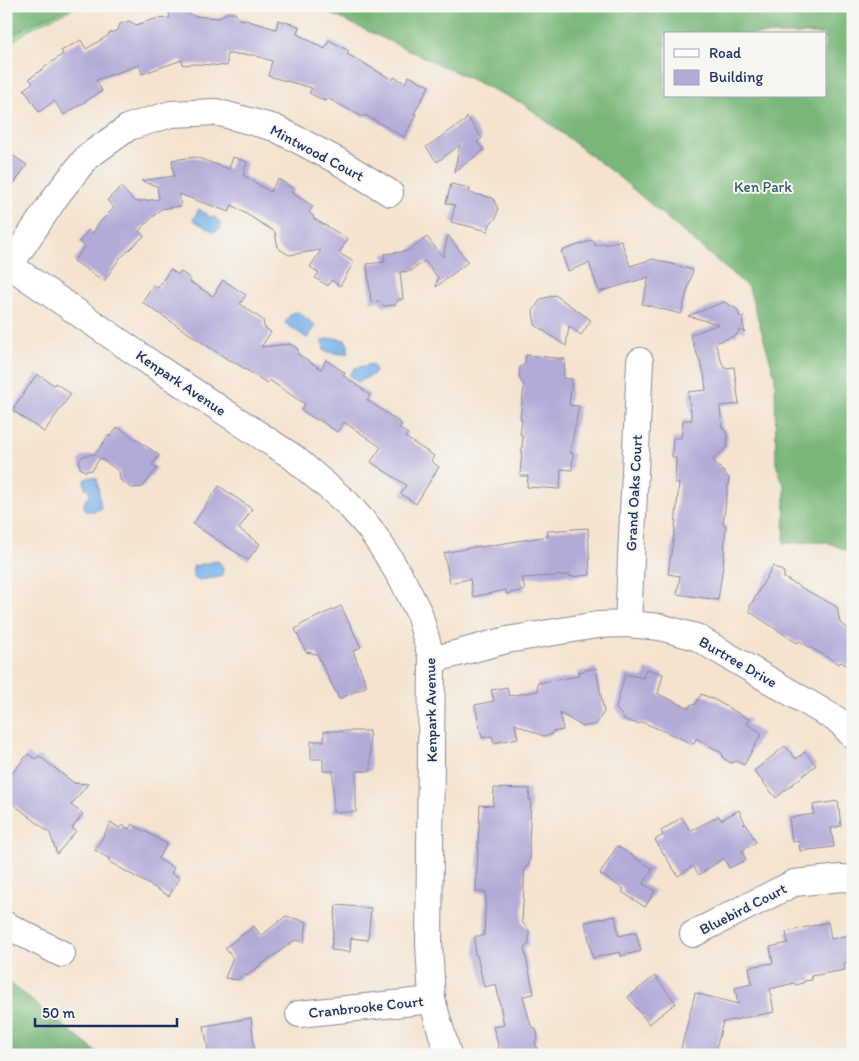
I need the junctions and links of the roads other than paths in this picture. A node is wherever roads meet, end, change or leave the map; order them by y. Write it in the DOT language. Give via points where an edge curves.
graph roads {
  1 [pos="390,193"];
  2 [pos="8,264"];
  3 [pos="640,361"];
  4 [pos="628,624"];
  5 [pos="432,660"];
  6 [pos="853,736"];
  7 [pos="853,879"];
  8 [pos="6,924"];
  9 [pos="693,934"];
  10 [pos="62,954"];
  11 [pos="432,1000"];
  12 [pos="299,1014"];
  13 [pos="448,1055"];
  1 -- 2 [label="street, Mintwood Court" via="275,128 216,112 170,114 129,127 87,157"];
  2 -- 5 [label="street, Kenpark Avenue" via="293,457 347,503 370,529 404,583 419,613"];
  3 -- 4 [label="street, Grand Oaks Court"];
  4 -- 5 [label="street, Burtree Drive" via="597,625 507,640"];
  4 -- 6 [label="street, Burtree Drive" via="660,626 696,637 839,721"];
  5 -- 11 [label="street, Kenpark Avenue" via="429,943"];
  7 -- 9 [label="street, Bluebird Court" via="794,883"];
  8 -- 10 [label="street"];
  11 -- 12 [label="street, Cranbrooke Court"];
  11 -- 13 [label="street, Kenpark Avenue"];
}
